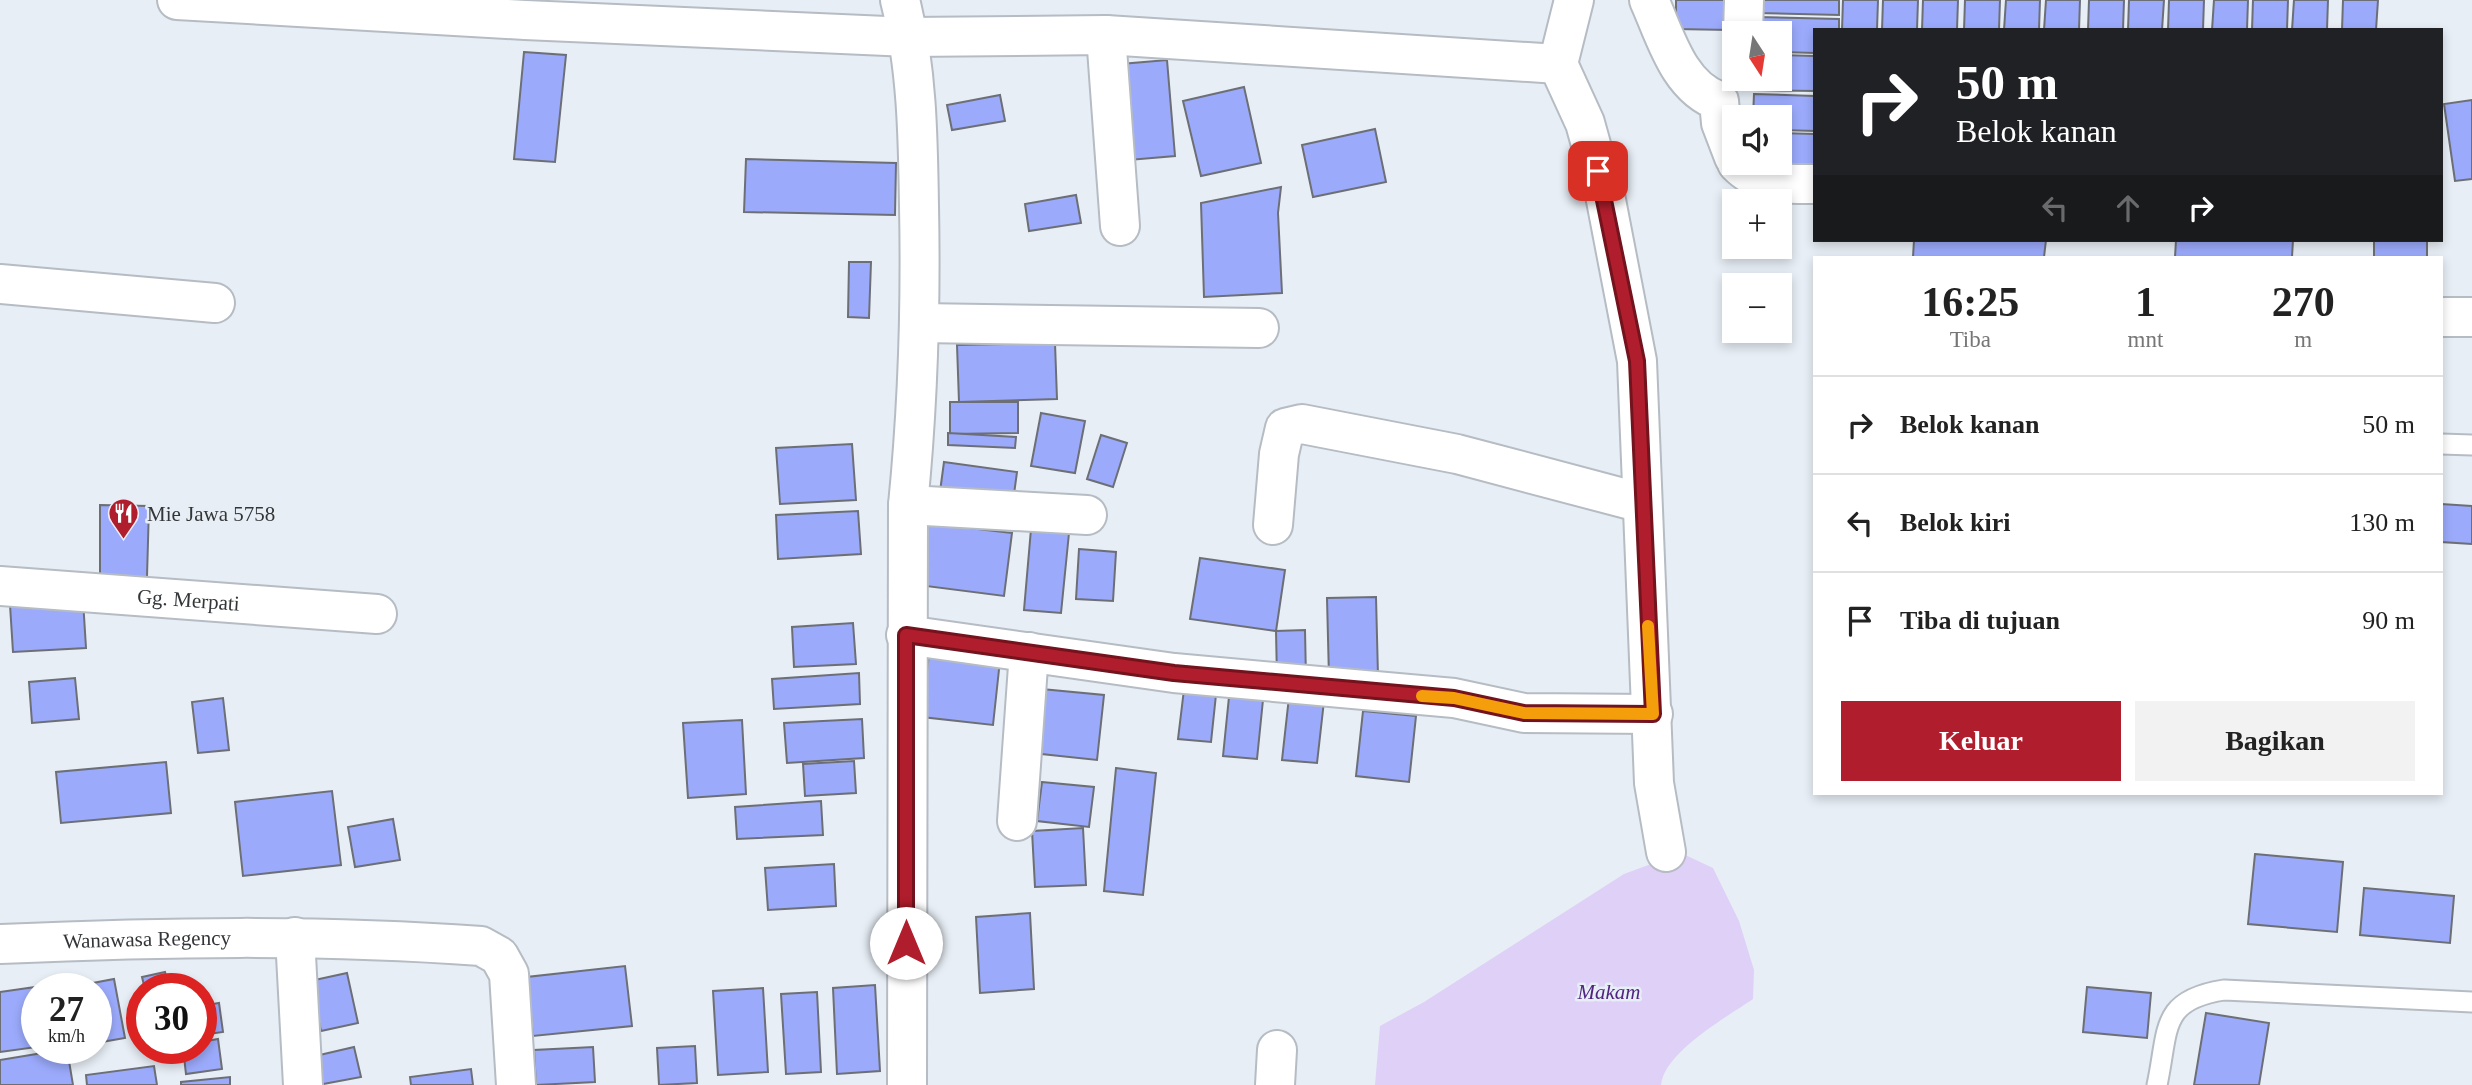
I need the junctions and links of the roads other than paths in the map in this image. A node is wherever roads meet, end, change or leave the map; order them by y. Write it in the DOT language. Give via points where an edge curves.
graph roads {
  1 [pos="177,0"];
  2 [pos="900,0"];
  3 [pos="1574,0"];
  4 [pos="1649,0"];
  5 [pos="1744,0"];
  6 [pos="1743,21"];
  7 [pos="1106,35"];
  8 [pos="909,37"];
  9 [pos="1558,64"];
  10 [pos="1725,91"];
  11 [pos="1749,175"];
  12 [pos="1813,184"];
  13 [pos="1120,226"];
  14 [pos="0,284"];
  15 [pos="215,303"];
  16 [pos="2443,317"];
  17 [pos="2472,317"];
  18 [pos="919,323"];
  19 [pos="1259,328"];
  20 [pos="2443,444"];
  21 [pos="2472,445"];
  22 [pos="1642,503"];
  23 [pos="908,505"];
  24 [pos="1087,515"];
  25 [pos="1273,525"];
  26 [pos="0,586"];
  27 [pos="377,614"];
  28 [pos="906,635"];
  29 [pos="1029,652"];
  30 [pos="1653,714"];
  31 [pos="1017,821"];
  32 [pos="1666,852"];
  33 [pos="295,937"];
  34 [pos="0,944"];
  35 [pos="2472,1002"];
  36 [pos="303,1085"];
  37 [pos="516,1085"];
  38 [pos="907,1085"];
  39 [pos="2157,1085"];
  1 -- 8 [label="street"];
  2 -- 8 [label="street"];
  3 -- 9 [label="street"];
  4 -- 10 [label="street" via="1684,76 1708,97"];
  5 -- 6 [label="street"];
  7 -- 8 [label="street"];
  7 -- 9 [label="street"];
  7 -- 13 [label="street"];
  8 -- 18 [label="street" via="918,162"];
  9 -- 22 [label="street" via="1585,123 1605,195 1637,361"];
  11 -- 12 [label="street" via="1770,183"];
  14 -- 15 [label="street"];
  16 -- 17 [label="street"];
  18 -- 19 [label="street"];
  18 -- 23 [label="street"];
  20 -- 21 [label="lane"];
  22 -- 25 [label="street" via="1457,454 1302,424 1285,428"];
  22 -- 30 [label="street"];
  23 -- 24 [label="street"];
  23 -- 28 [label="street"];
  26 -- 27 [label="street, Gg. Merpati"];
  28 -- 29 [label="street"];
  28 -- 38 [label="street"];
  29 -- 30 [label="street" via="1174,673 1454,698 1524,713"];
  29 -- 31 [label="street"];
  30 -- 32 [label="street" via="1654,783"];
  33 -- 34 [label="street, Wanawasa Regency"];
  33 -- 36 [label="street"];
  33 -- 37 [label="street, Wanawasa Regency" via="481,946 499,956 509,974"];
  35 -- 39 [label="lane" via="2224,990 2201,994 2172,1014"];
}
